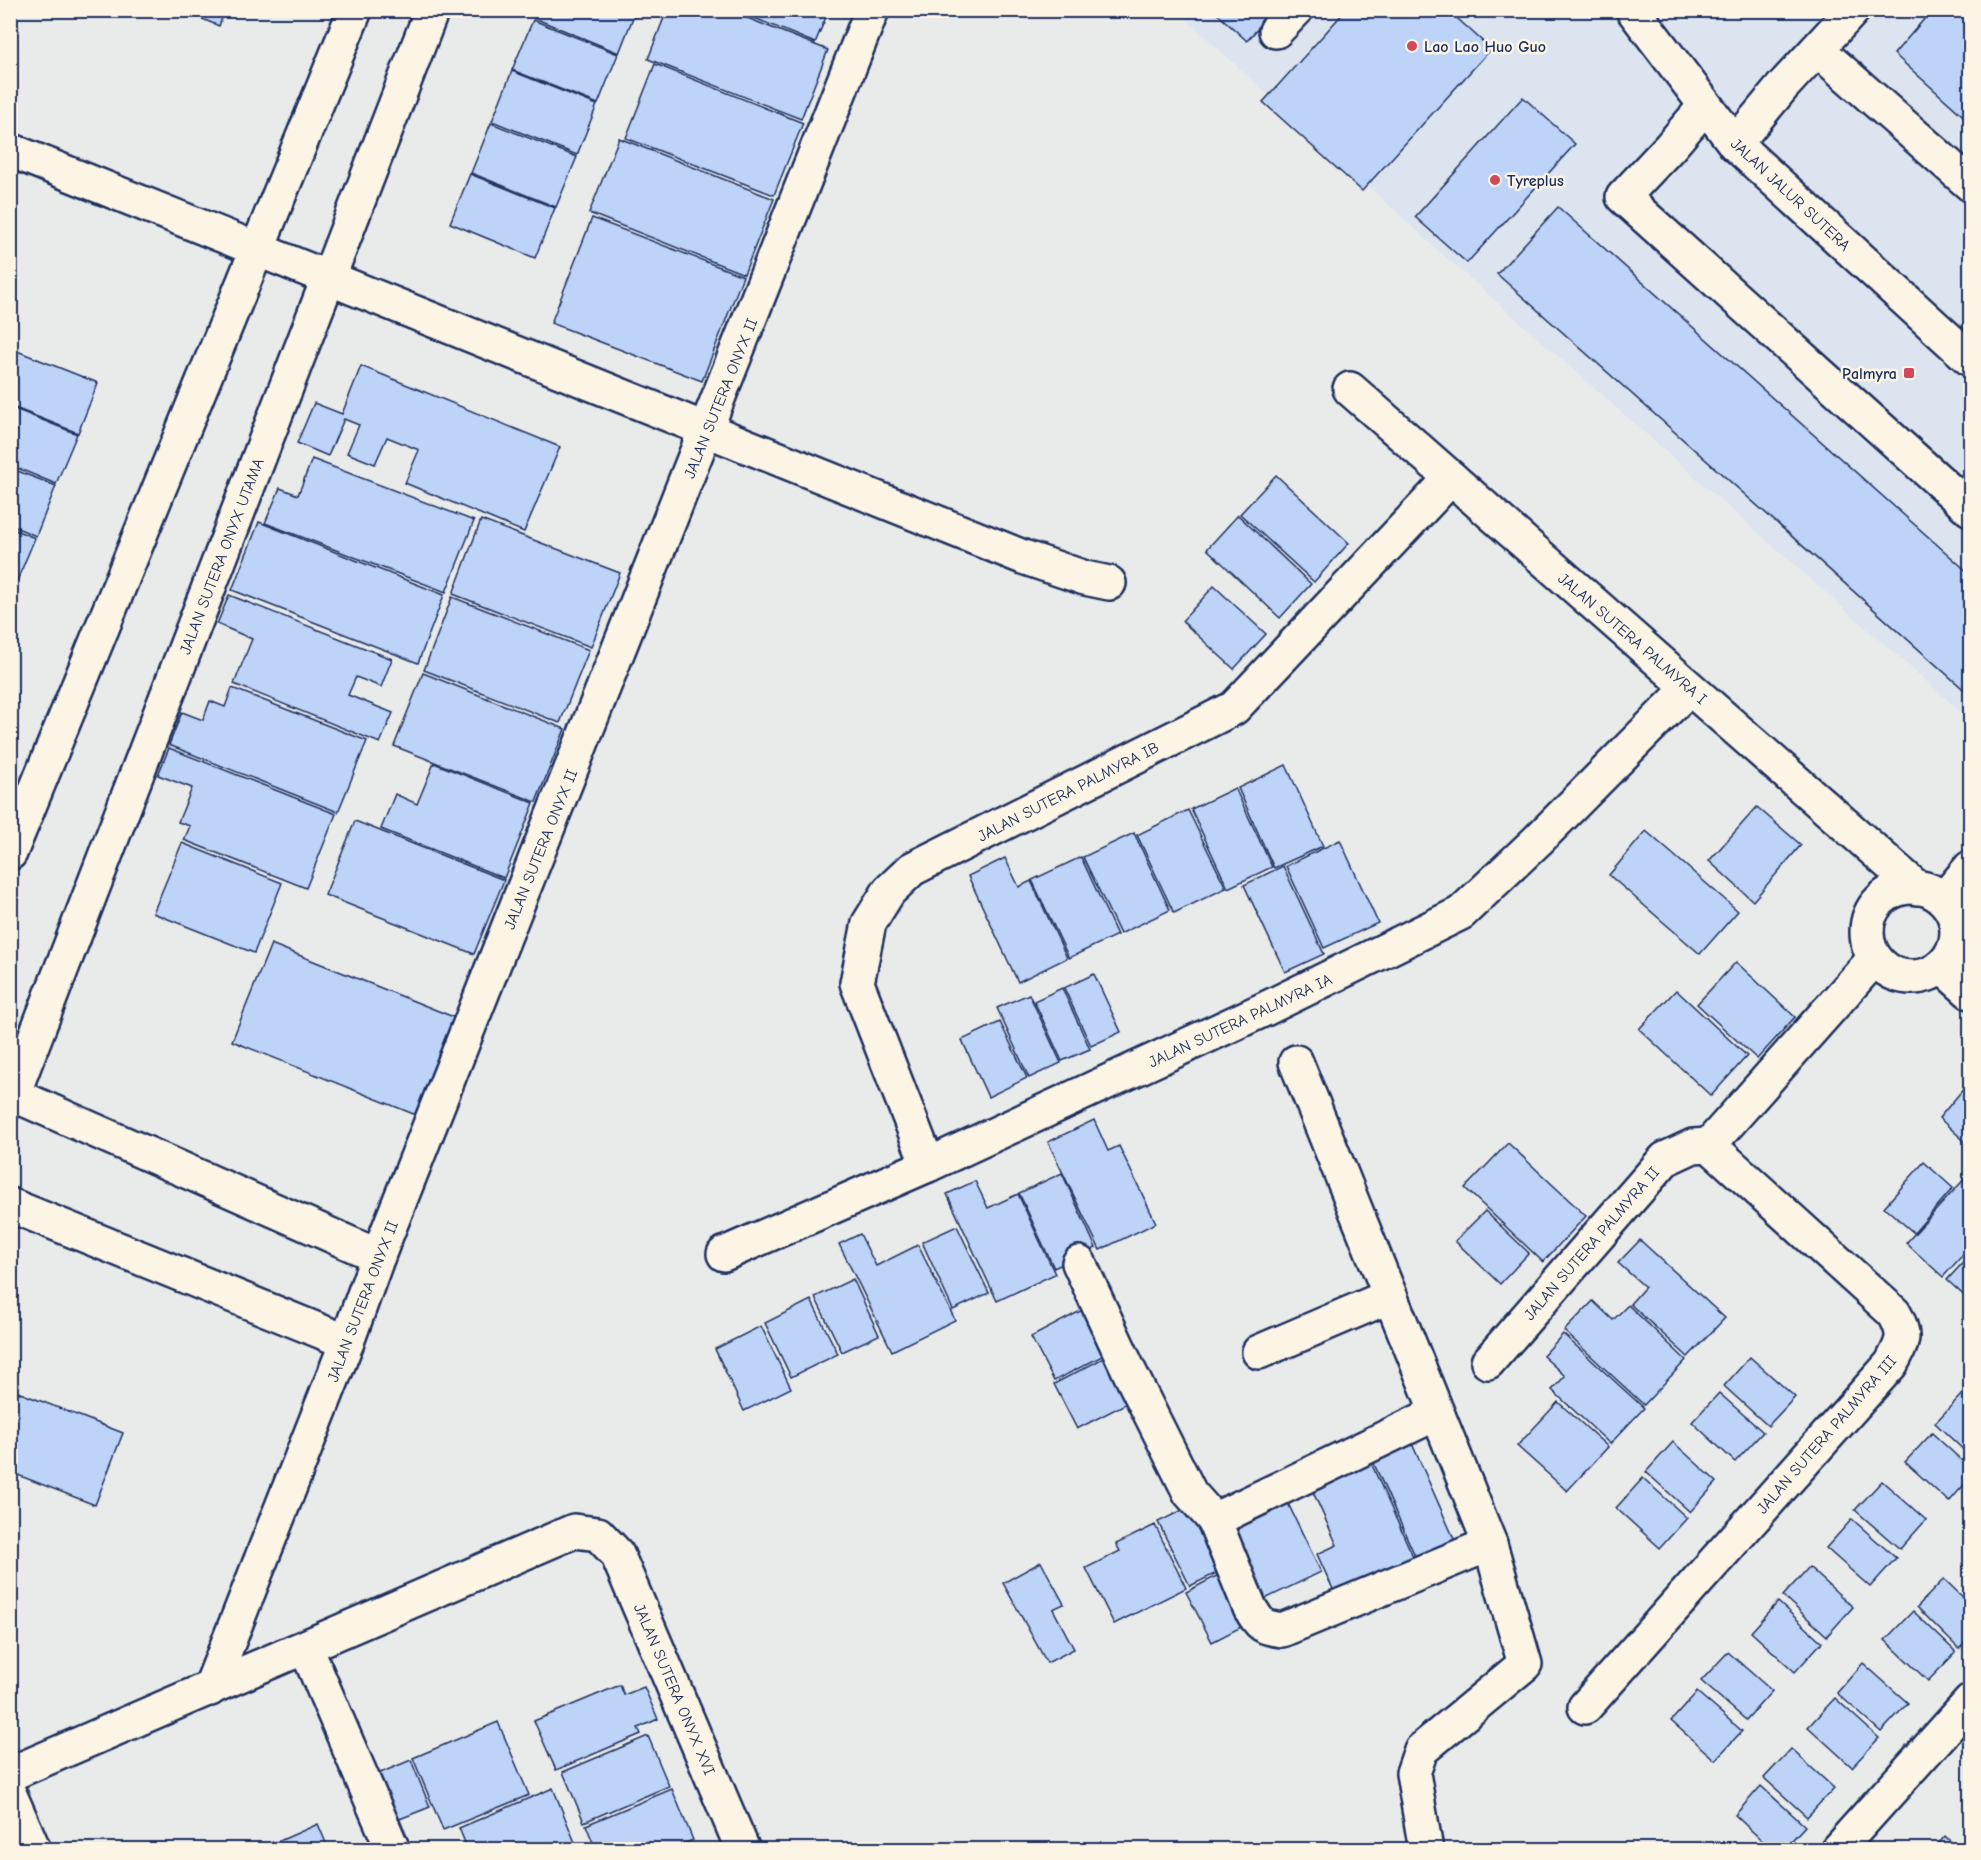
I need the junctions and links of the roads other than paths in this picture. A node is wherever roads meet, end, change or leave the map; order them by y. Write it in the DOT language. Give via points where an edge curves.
graph roads {
  1 [pos="355,10"];
  2 [pos="432,10"];
  3 [pos="872,10"];
  4 [pos="1633,10"];
  5 [pos="1853,10"];
  6 [pos="1818,50"];
  7 [pos="1706,106"];
  8 [pos="1735,144"];
  9 [pos="10,150"];
  10 [pos="1971,184"];
  11 [pos="257,250"];
  12 [pos="329,278"];
  13 [pos="1971,359"];
  14 [pos="1350,389"];
  15 [pos="707,430"];
  16 [pos="1451,478"];
  17 [pos="1971,509"];
  18 [pos="1109,583"];
  19 [pos="1689,687"];
  20 [pos="10,853"];
  21 [pos="1971,868"];
  22 [pos="1946,906"];
  23 [pos="1875,958"];
  24 [pos="1942,967"];
  25 [pos="1971,992"];
  26 [pos="1296,1062"];
  27 [pos="12,1096"];
  28 [pos="1709,1145"];
  29 [pos="928,1165"];
  30 [pos="10,1205"];
  31 [pos="724,1254"];
  32 [pos="378,1256"];
  33 [pos="1079,1263"];
  34 [pos="1390,1296"];
  35 [pos="347,1342"];
  36 [pos="1259,1352"];
  37 [pos="1488,1362"];
  38 [pos="1437,1413"];
  39 [pos="1214,1520"];
  40 [pos="1490,1544"];
  41 [pos="306,1647"];
  42 [pos="210,1689"];
  43 [pos="1971,1702"];
  44 [pos="1585,1707"];
  45 [pos="10,1774"];
  46 [pos="10,1795"];
  47 [pos="34,1850"];
  48 [pos="393,1850"];
  49 [pos="743,1850"];
  50 [pos="1426,1850"];
  51 [pos="1837,1850"];
  1 -- 11 [label="street"];
  2 -- 12 [label="street, JALAN SUTERA ONYX UTAMA"];
  3 -- 15 [label="street, JALAN SUTERA ONYX II"];
  4 -- 7 [label="street, JALAN JALUR SUTERA"];
  5 -- 6 [label="street"];
  6 -- 8 [label="street"];
  6 -- 10 [label="street"];
  7 -- 8 [label="street, JALAN JALUR SUTERA"];
  7 -- 17 [label="street" via="1623,197"];
  8 -- 13 [label="street, JALAN JALUR SUTERA"];
  9 -- 11 [label="street"];
  11 -- 12 [label="street"];
  11 -- 20 [label="street"];
  12 -- 15 [label="street"];
  12 -- 27 [label="street, JALAN SUTERA ONYX UTAMA"];
  14 -- 16 [label="street, JALAN SUTERA PALMYRA I"];
  15 -- 18 [label="street" via="1023,557"];
  15 -- 32 [label="street, JALAN SUTERA ONYX II"];
  16 -- 19 [label="street, JALAN SUTERA PALMYRA I"];
  16 -- 29 [label="street, JALAN SUTERA PALMYRA IB" via="1234,708 912,869 890,891 869,923 857,983"];
  19 -- 22 [label="street, JALAN SUTERA PALMYRA I"];
  19 -- 29 [label="street, JALAN SUTERA PALMYRA IA" via="1461,913 1265,1009"];
  21 -- 22 [label="street"];
  22 -- 23 [label="street" via="1903,887 1889,893 1870,916 1867,930"];
  22 -- 24 [label="street" via="1957,926 1957,941"];
  23 -- 24 [label="street" via="1886,969 1906,977 1914,978"];
  23 -- 28 [label="street"];
  24 -- 25 [label="street"];
  26 -- 34 [label="street"];
  27 -- 32 [label="street"];
  28 -- 37 [label="street, JALAN SUTERA PALMYRA II" via="1693,1146 1665,1159"];
  28 -- 44 [label="street, JALAN SUTERA PALMYRA III" via="1894,1313 1902,1327 1901,1345 1891,1364"];
  29 -- 31 [label="street, JALAN SUTERA PALMYRA IA"];
  30 -- 35 [label="street"];
  32 -- 35 [label="street, JALAN SUTERA ONYX II"];
  33 -- 39 [label="street" via="1190,1493"];
  34 -- 36 [label="street"];
  34 -- 38 [label="street"];
  35 -- 42 [label="street, JALAN SUTERA ONYX II"];
  38 -- 39 [label="street"];
  38 -- 40 [label="street"];
  39 -- 40 [label="street" via="1250,1608 1265,1628 1282,1630"];
  40 -- 50 [label="street" via="1525,1664 1420,1750 1413,1773"];
  41 -- 42 [label="street"];
  41 -- 48 [label="street"];
  41 -- 49 [label="street, JALAN SUTERA ONYX XVI" via="574,1531 598,1534 617,1554"];
  42 -- 45 [label="street"];
  43 -- 51 [label="street"];
  46 -- 47 [label="street"];
}
